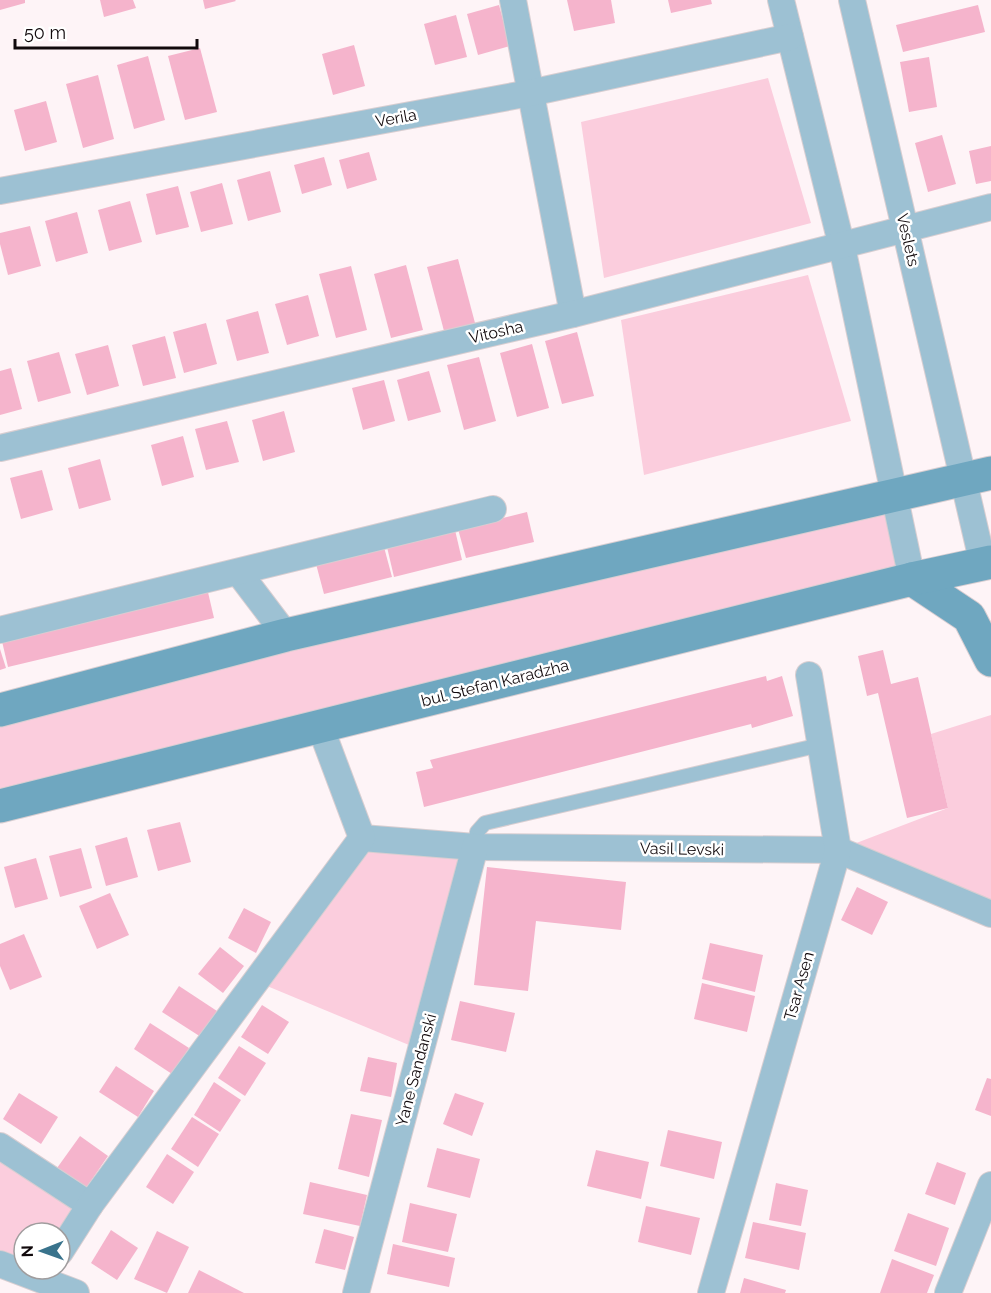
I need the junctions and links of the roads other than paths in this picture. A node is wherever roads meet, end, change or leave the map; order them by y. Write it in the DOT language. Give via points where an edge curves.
graph roads {
  1 [pos="513,0"];
  2 [pos="782,0"];
  3 [pos="852,0"];
  4 [pos="790,38"];
  5 [pos="530,93"];
  6 [pos="0,191"];
  7 [pos="991,207"];
  8 [pos="906,230"];
  9 [pos="842,247"];
  10 [pos="573,314"];
  11 [pos="0,448"];
  12 [pos="977,476"];
  13 [pos="895,495"];
  14 [pos="493,508"];
  15 [pos="987,563"];
  16 [pos="239,573"];
  17 [pos="912,579"];
  18 [pos="969,617"];
  19 [pos="0,630"];
  20 [pos="286,635"];
  21 [pos="991,660"];
  22 [pos="809,675"];
  23 [pos="0,710"];
  24 [pos="320,726"];
  25 [pos="820,745"];
  26 [pos="0,806"];
  27 [pos="362,838"];
  28 [pos="475,847"];
  29 [pos="838,850"];
  30 [pos="991,914"];
  31 [pos="0,1146"];
  32 [pos="991,1185"];
  33 [pos="90,1205"];
  34 [pos="72,1233"];
  35 [pos="41,1281"];
  36 [pos="76,1293"];
  37 [pos="356,1293"];
  38 [pos="711,1293"];
  39 [pos="948,1293"];
  1 -- 5 [label="street"];
  2 -- 4 [label="street"];
  3 -- 8 [label="street, Veslets"];
  4 -- 5 [label="street, Verila"];
  4 -- 9 [label="street"];
  5 -- 6 [label="street, Verila"];
  5 -- 10 [label="street"];
  7 -- 8 [label="street, Vitosha"];
  8 -- 9 [label="street, Vitosha"];
  8 -- 12 [label="street, Veslets"];
  9 -- 10 [label="street, Vitosha"];
  9 -- 13 [label="street"];
  10 -- 11 [label="street, Vitosha"];
  12 -- 13 [label="street"];
  12 -- 15 [label="street, Veslets"];
  13 -- 17 [label="street"];
  13 -- 20 [label="street"];
  14 -- 16 [label="street"];
  15 -- 17 [label="street, bul. Stefan Karadzha"];
  15 -- 18 [label="street"];
  16 -- 19 [label="street"];
  16 -- 20 [label="street"];
  17 -- 18 [label="street"];
  17 -- 24 [label="street, bul. Stefan Karadzha"];
  18 -- 21 [label="street"];
  20 -- 23 [label="street"];
  22 -- 25 [label="street, Tsar Asen"];
  24 -- 26 [label="street, bul. Stefan Karadzha"];
  24 -- 27 [label="street"];
  25 -- 28 [label="lane" via="485,823 477,832"];
  25 -- 29 [label="street, Tsar Asen"];
  27 -- 28 [label="street, Vasil Levski"];
  27 -- 33 [label="street"];
  28 -- 29 [label="street, Vasil Levski"];
  28 -- 37 [label="street, Yane Sandanski"];
  29 -- 30 [label="street, Vasil Levski"];
  29 -- 38 [label="street, Tsar Asen"];
  31 -- 33 [label="street"];
  32 -- 39 [label="street"];
  33 -- 34 [label="street"];
  35 -- 36 [label="street"];
}
